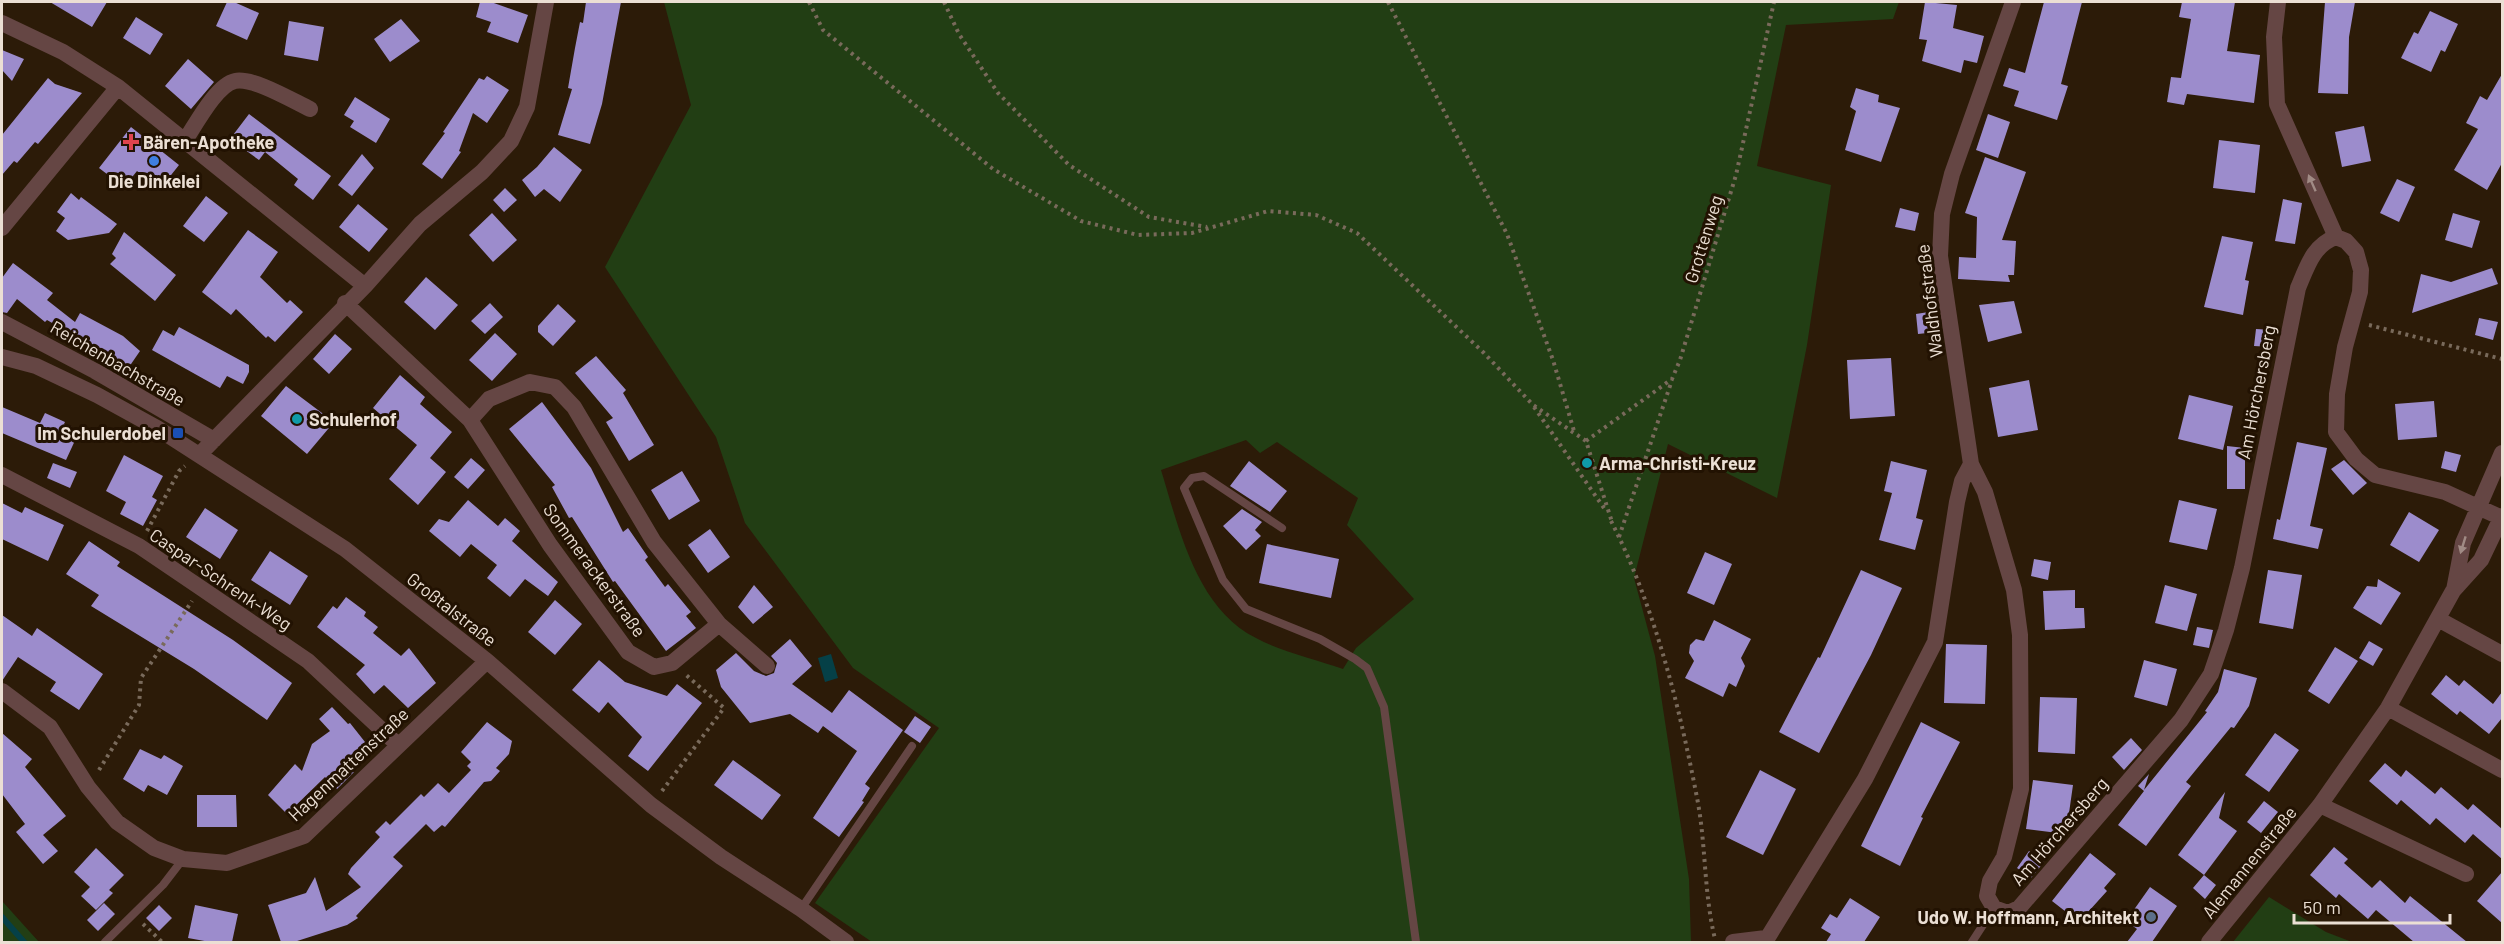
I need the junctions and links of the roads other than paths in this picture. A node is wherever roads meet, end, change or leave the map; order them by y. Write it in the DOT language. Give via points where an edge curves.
graph roads {
  1 [pos="546,2"];
  2 [pos="2013,2"];
  3 [pos="2278,2"];
  4 [pos="2,23"];
  5 [pos="118,87"];
  6 [pos="310,109"];
  7 [pos="184,142"];
  8 [pos="2,228"];
  9 [pos="2336,237"];
  10 [pos="365,286"];
  11 [pos="345,303"];
  12 [pos="2,322"];
  13 [pos="2,357"];
  14 [pos="470,420"];
  15 [pos="214,440"];
  16 [pos="2502,453"];
  17 [pos="200,454"];
  18 [pos="1971,464"];
  19 [pos="2,475"];
  20 [pos="2480,508"];
  21 [pos="2502,517"];
  22 [pos="1282,528"];
  23 [pos="2453,591"];
  24 [pos="2438,619"];
  25 [pos="719,624"];
  26 [pos="2502,654"];
  27 [pos="487,662"];
  28 [pos="767,666"];
  29 [pos="2,692"];
  30 [pos="2388,708"];
  31 [pos="398,745"];
  32 [pos="912,746"];
  33 [pos="2502,770"];
  34 [pos="2320,805"];
  35 [pos="183,859"];
  36 [pos="2466,874"];
  37 [pos="1994,908"];
  38 [pos="801,909"];
  39 [pos="1766,940"];
  40 [pos="105,942"];
  41 [pos="846,942"];
  42 [pos="1416,942"];
  43 [pos="1733,942"];
  44 [pos="1972,942"];
  45 [pos="2209,942"];
  1 -- 10 [label="street" via="527,107 511,141 482,172 420,224"];
  2 -- 18 [label="street, Waldhofstraße" via="1952,174 1942,214 1941,256"];
  9 -- 3 [label="street, one-way" via="2277,104 2274,37"];
  4 -- 5 [label="street" via="63,52"];
  5 -- 7 [label="street"];
  5 -- 8 [label="street"];
  6 -- 7 [label="street" via="256,85 236,81 220,89"];
  7 -- 10 [label="street"];
  9 -- 20 [label="street" via="2356,252 2361,270 2360,292 2344,347 2336,432 2356,459 2375,475 2445,492"];
  9 -- 37 [label="street, Am Hörchersberg" via="2323,241 2311,257 2298,288 2242,568 2211,674 2181,720 2019,908 2008,913"];
  10 -- 11 [label="street"];
  11 -- 14 [label="street, Sommerackerstraße"];
  11 -- 15 [label="street"];
  12 -- 15 [label="street, Reichenbachstraße"];
  13 -- 17 [label="street, Großtalstraße" via="36,366 97,395"];
  14 -- 25 [label="street" via="489,399 530,382 555,387 574,407 654,542"];
  14 -- 25 [label="street, Sommerackerstraße" via="550,545 628,652 654,667 672,663"];
  15 -- 17 [label="street"];
  16 -- 20 [label="street, Alemannenstraße"];
  17 -- 27 [label="street, Großtalstraße" via="345,549"];
  18 -- 37 [label="street, Am Hörchersberg" via="1985,492 2014,590 2020,635 2021,789 2004,857 1990,881 1987,896"];
  18 -- 39 [label="street" via="1957,502 1935,642 1866,779"];
  19 -- 31 [label="street, Caspar-Schrenk-Weg" via="139,546 201,588 308,661"];
  20 -- 21 [label="street"];
  20 -- 23 [label="street, Alemannenstraße, one-way" via="2463,543"];
  21 -- 23 [label="street, Alemannenstraße" via="2481,560"];
  22 -- 42 [label="lane" via="1204,476 1192,478 1184,488 1223,580 1246,609 1340,649 1367,668 1375,683 1384,707"];
  23 -- 24 [label="street, Alemannenstraße"];
  24 -- 26 [label="street"];
  24 -- 30 [label="street, Alemannenstraße"];
  25 -- 28 [label="street"];
  27 -- 31 [label="street, Hagenmattenstraße"];
  27 -- 38 [label="street, Großtalstraße" via="651,805"];
  29 -- 35 [label="street, Hagenmattenstraße" via="50,727 88,787 117,822 154,848"];
  30 -- 33 [label="street"];
  30 -- 34 [label="street, Alemannenstraße"];
  31 -- 35 [label="street, Hagenmattenstraße" via="304,836 227,863"];
  32 -- 38 [label="lane"];
  34 -- 36 [label="street, Alemannenstraße"];
  34 -- 45 [label="street, Alemannenstraße"];
  35 -- 40 [label="lane" via="163,885"];
  37 -- 44 [label="lane"];
  38 -- 41 [label="street, Großtalstraße"];
  39 -- 43 [label="street"];
}
